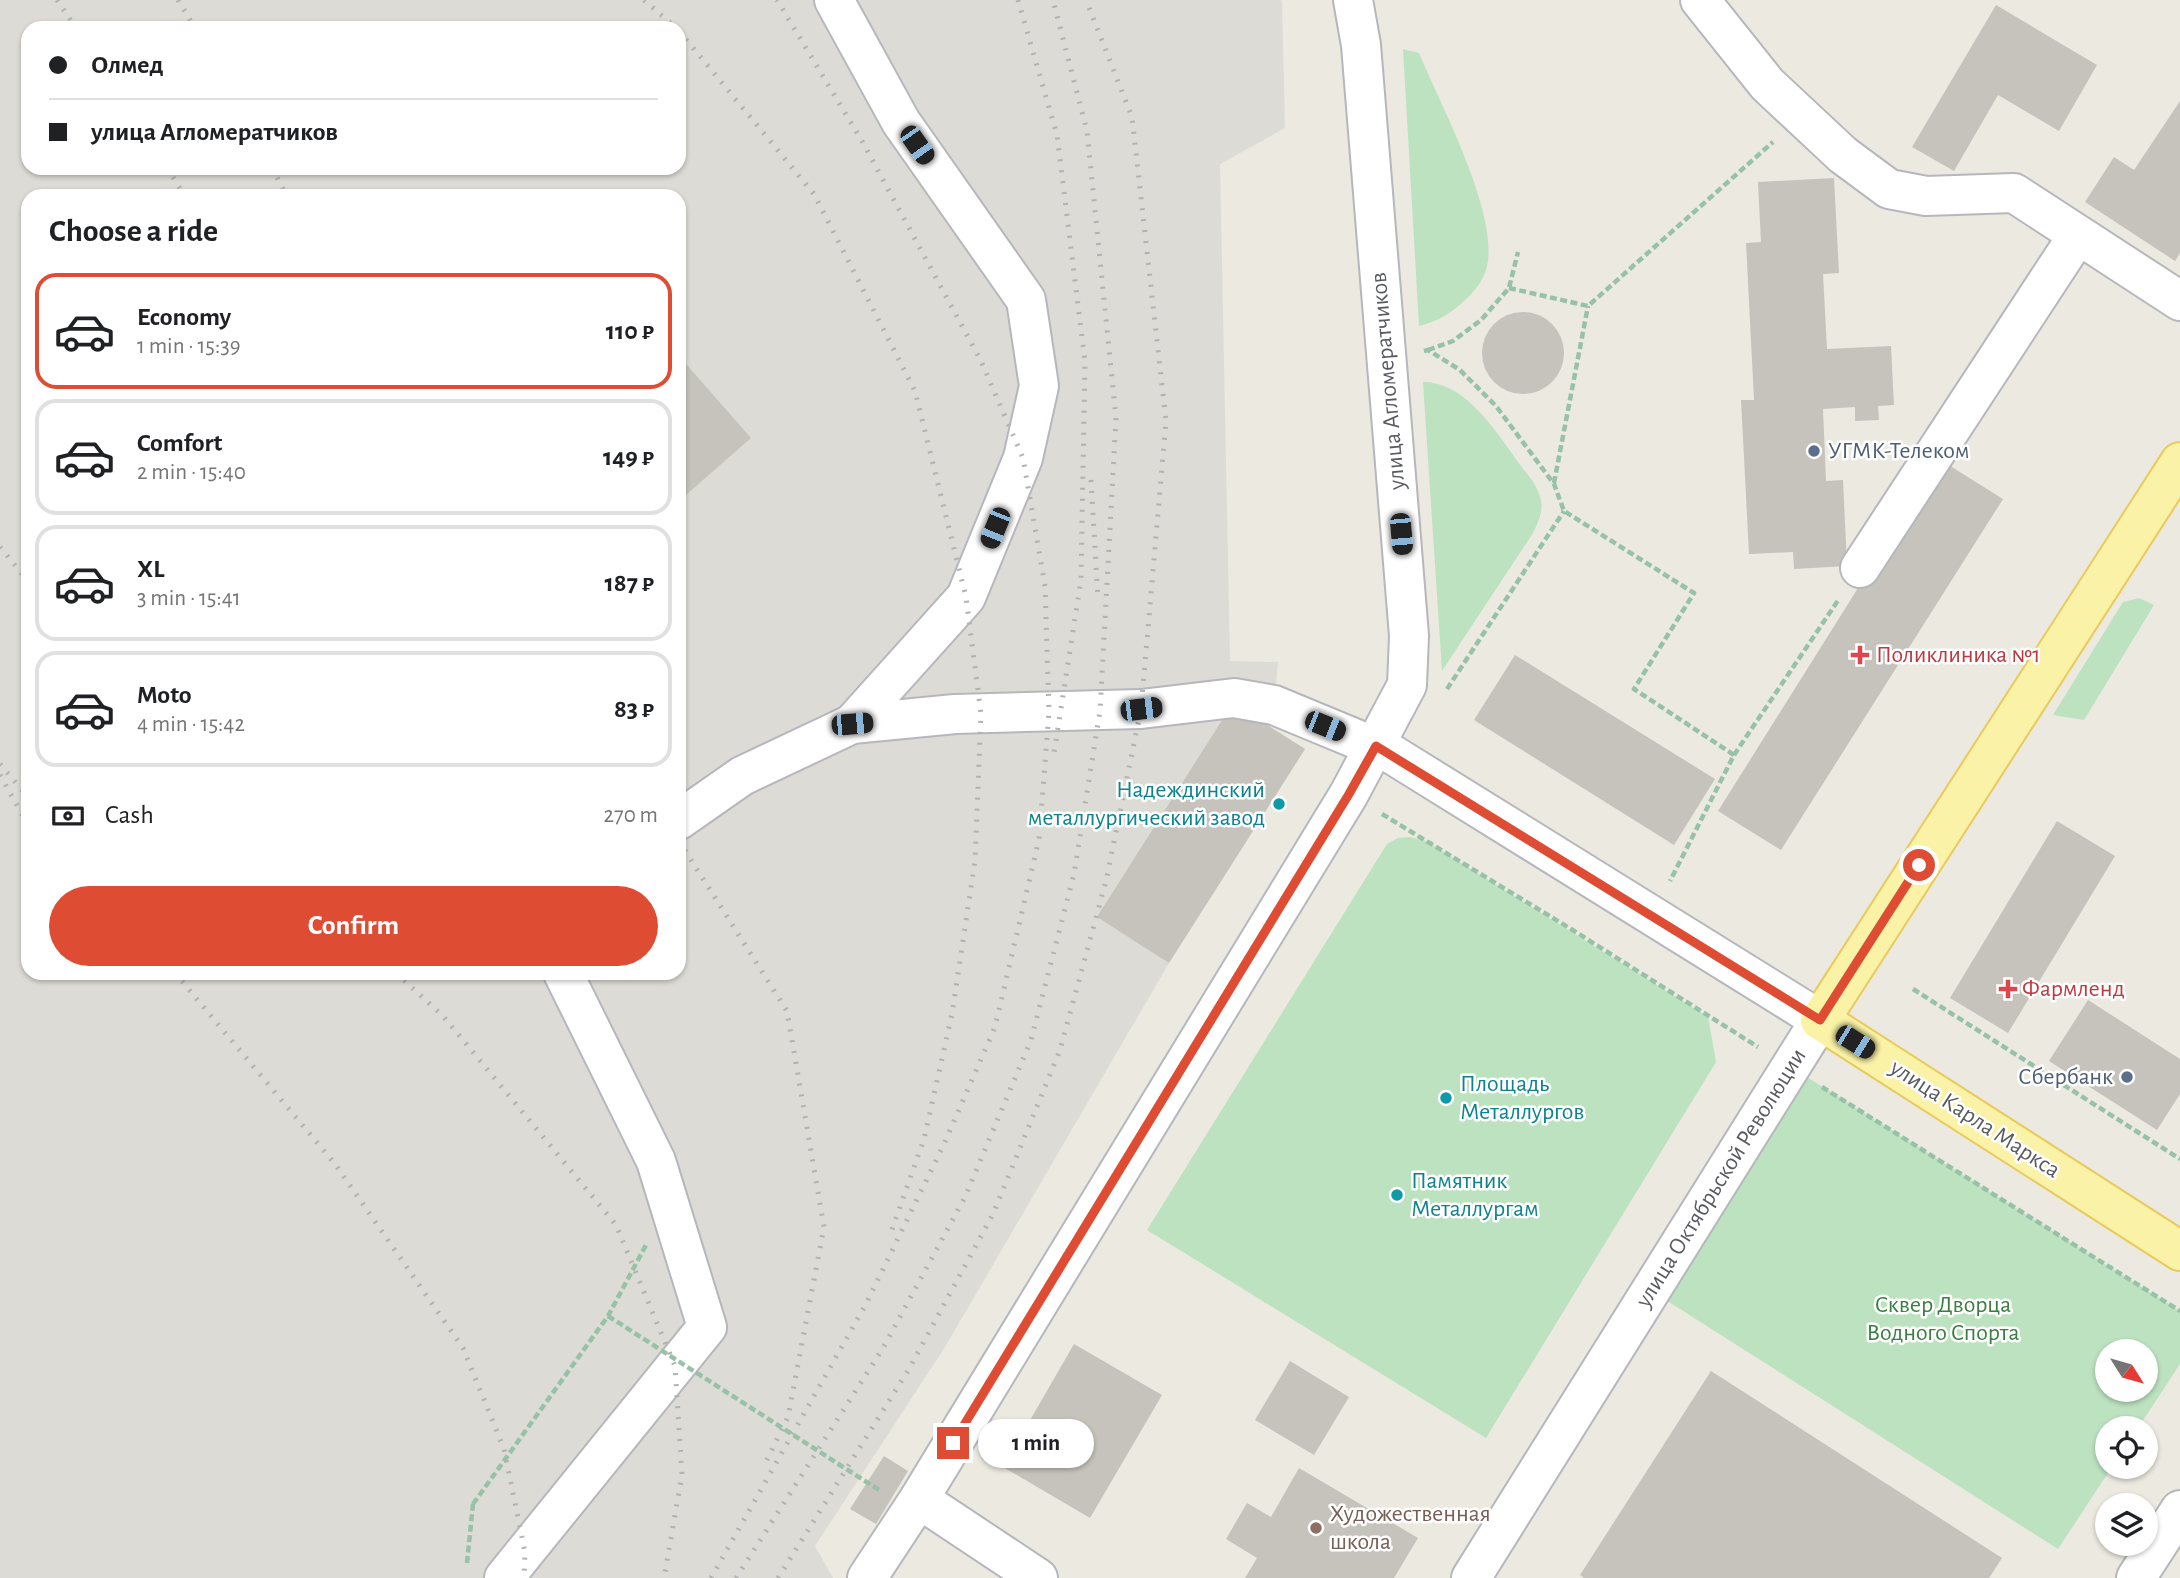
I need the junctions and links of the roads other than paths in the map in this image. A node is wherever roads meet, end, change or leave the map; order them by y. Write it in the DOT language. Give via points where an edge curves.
graph roads {
  1 [pos="834,0"];
  2 [pos="1353,0"];
  3 [pos="1700,0"];
  4 [pos="2078,235"];
  5 [pos="2180,301"];
  6 [pos="2180,462"];
  7 [pos="1860,568"];
  8 [pos="852,724"];
  9 [pos="1376,746"];
  10 [pos="686,815"];
  11 [pos="566,980"];
  12 [pos="1820,1020"];
  13 [pos="2180,1251"];
  14 [pos="919,1499"];
  15 [pos="2180,1510"];
  16 [pos="504,1578"];
  17 [pos="867,1578"];
  18 [pos="1038,1578"];
  19 [pos="1471,1578"];
  20 [pos="2136,1578"];
  1 -- 8 [label="street" via="901,122 1026,300 1038,386 1023,458 967,597"];
  2 -- 9 [label="street, улица Агломератчиков" via="1361,45 1409,636 1407,685"];
  3 -- 4 [label="street" via="1767,84 1843,155 1889,189 1926,196 2014,193"];
  4 -- 5 [label="street"];
  4 -- 7 [label="street"];
  6 -- 12 [label="main road, улица Октябрьской Революции"];
  8 -- 9 [label="street, улица Карла Маркса" via="955,714 1141,709 1234,698 1274,705"];
  8 -- 10 [label="street" via="741,775"];
  9 -- 12 [label="street, улица Карла Маркса"];
  9 -- 14 [label="street, улица Агломератчиков"];
  11 -- 16 [label="street" via="656,1160 707,1327"];
  12 -- 13 [label="main road, улица Карла Маркса"];
  12 -- 19 [label="street, улица Октябрьской Революции"];
  14 -- 17 [label="street, улица Агломератчиков"];
  14 -- 18 [label="street"];
  15 -- 20 [label="street"];
}
